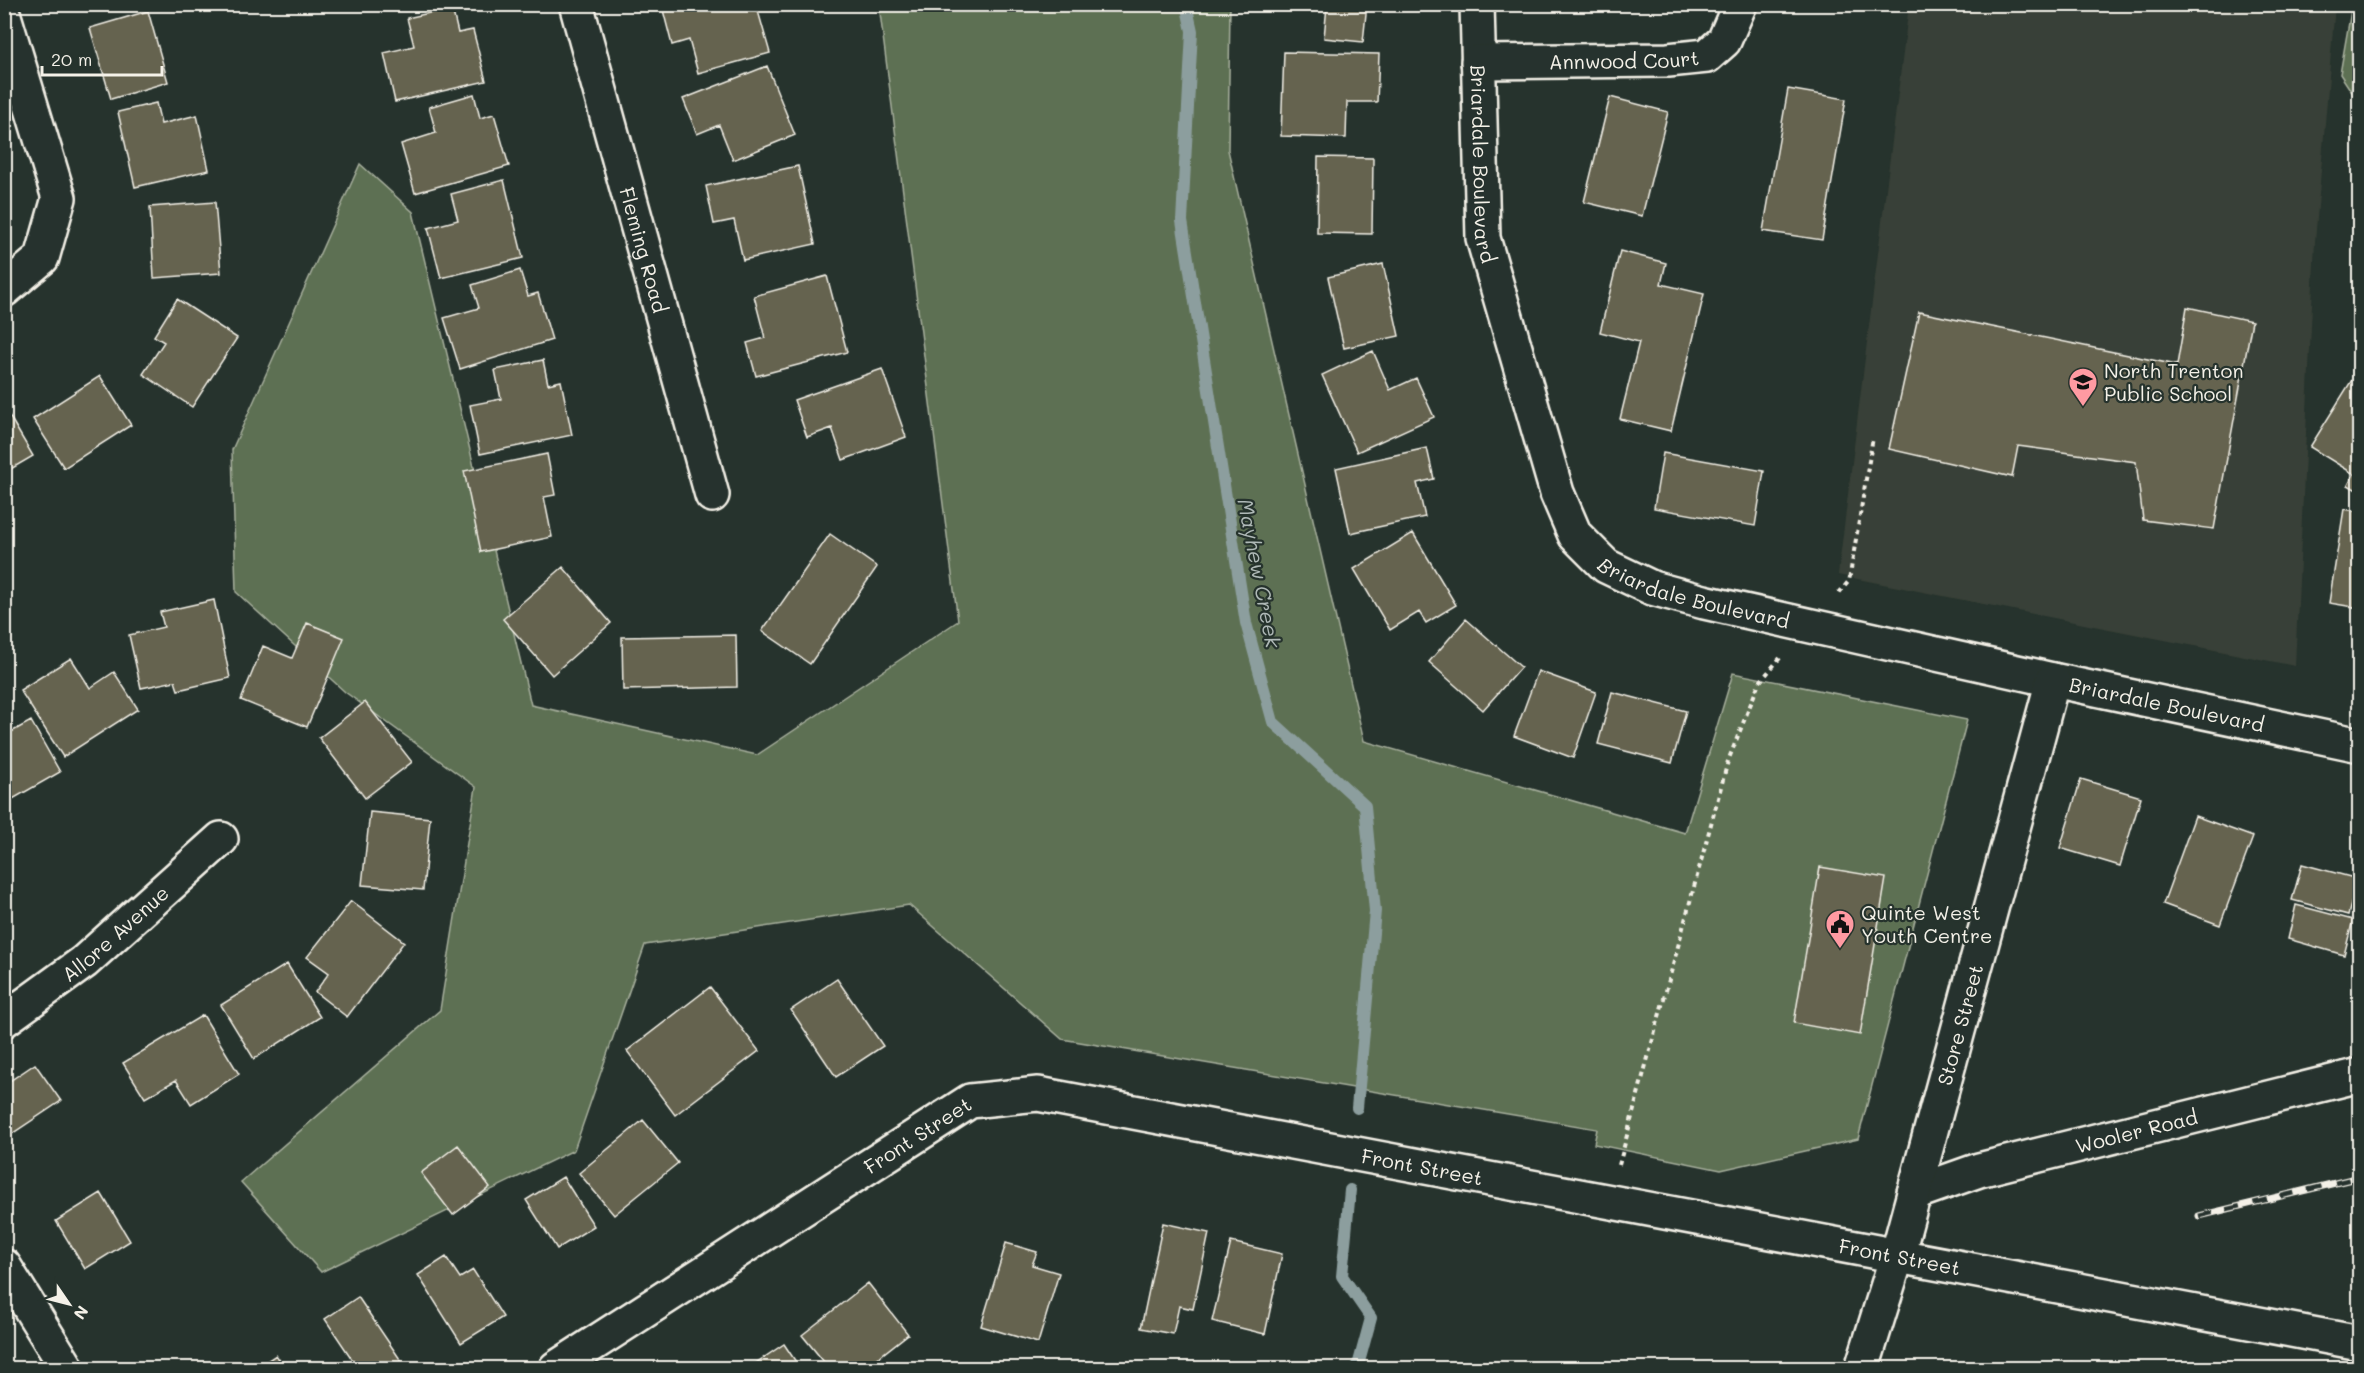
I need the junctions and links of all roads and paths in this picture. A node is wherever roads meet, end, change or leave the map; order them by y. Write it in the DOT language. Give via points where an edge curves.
graph roads {
  1 [pos="576,4"];
  2 [pos="1477,4"];
  3 [pos="1740,4"];
  4 [pos="4,16"];
  5 [pos="1478,62"];
  6 [pos="4,290"];
  7 [pos="1873,437"];
  8 [pos="712,495"];
  9 [pos="1833,600"];
  10 [pos="1783,653"];
  11 [pos="2053,680"];
  12 [pos="2360,745"];
  13 [pos="221,839"];
  14 [pos="4,1020"];
  15 [pos="2360,1075"];
  16 [pos="1617,1172"];
  17 [pos="1914,1193"];
  18 [pos="1897,1256"];
  19 [pos="4,1266"];
  20 [pos="2360,1343"];
  21 [pos="67,1368"];
  22 [pos="556,1368"];
  23 [pos="1862,1368"];
  1 -- 8 [label="street, Fleming Road"];
  2 -- 5 [label="street, Briardale Boulevard"];
  3 -- 5 [label="street, Annwood Court" via="1724,41 1707,56"];
  4 -- 6 [label="street" via="58,198 42,258"];
  5 -- 11 [label="street, Briardale Boulevard" via="1483,238 1557,493 1575,535 1606,566 1652,588"];
  7 -- 9 [label="path" via="1849,581"];
  10 -- 16 [label="path" via="1759,682 1728,761"];
  11 -- 12 [label="street, Briardale Boulevard"];
  11 -- 17 [label="street, Store Street"];
  13 -- 14 [label="street, Allore Avenue" via="84,962"];
  15 -- 17 [label="street, Wooler Road" via="1979,1170"];
  17 -- 18 [label="street, Store Street"];
  18 -- 20 [label="street, Front Street"];
  18 -- 22 [label="street, Front Street" via="1038,1094 970,1101"];
  18 -- 23 [label="street, Store Street"];
  19 -- 21 [label="street"];
}
